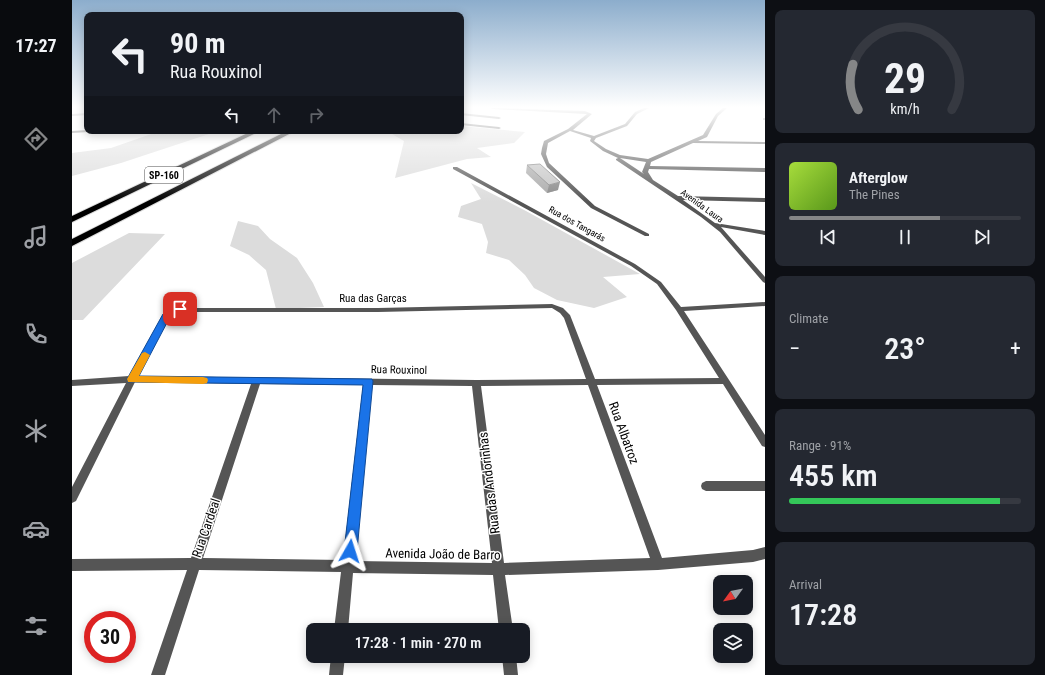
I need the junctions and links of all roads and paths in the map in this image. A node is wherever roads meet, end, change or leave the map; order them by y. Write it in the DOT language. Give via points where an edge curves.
graph roads {
  1 [pos="238,140"];
  2 [pos="275,140"];
  3 [pos="551,140"];
  4 [pos="593,140"];
  5 [pos="698,140"];
  6 [pos="693,142"];
  7 [pos="765,143"];
  8 [pos="607,152"];
  9 [pos="648,164"];
  10 [pos="455,168"];
  11 [pos="765,170"];
  12 [pos="651,182"];
  13 [pos="676,198"];
  14 [pos="765,200"];
  15 [pos="72,219"];
  16 [pos="713,224"];
  17 [pos="765,233"];
  18 [pos="647,235"];
  19 [pos="72,243"];
  20 [pos="764,278"];
  21 [pos="765,304"];
  22 [pos="679,309"];
  23 [pos="565,312"];
  24 [pos="132,379"];
  25 [pos="256,381"];
  26 [pos="368,381"];
  27 [pos="726,381"];
  28 [pos="592,382"];
  29 [pos="72,383"];
  30 [pos="476,383"];
  31 [pos="765,443"];
  32 [pos="706,486"];
  33 [pos="765,486"];
  34 [pos="72,498"];
  35 [pos="765,553"];
  36 [pos="193,564"];
  37 [pos="658,564"];
  38 [pos="72,565"];
  39 [pos="349,566"];
  40 [pos="499,569"];
  41 [pos="342,623"];
  42 [pos="505,623"];
  43 [pos="337,663"];
  44 [pos="510,663"];
  45 [pos="158,675"];
  46 [pos="336,675"];
  47 [pos="511,675"];
  1 -- 15 [label="highway, SP-160"];
  2 -- 19 [label="highway, SP-160"];
  3 -- 18 [label="street" via="546,142 543,150 549,166 593,207"];
  4 -- 8 [label="street" via="594,143"];
  5 -- 6 [label="street"];
  6 -- 7 [label="street"];
  6 -- 9 [label="street"];
  8 -- 9 [label="street"];
  8 -- 12 [label="street, Avenida Laura"];
  9 -- 11 [label="street"];
  9 -- 12 [label="street" via="645,172"];
  10 -- 22 [label="street, Rua dos Tangarás" via="644,271 659,283"];
  12 -- 13 [label="street, Avenida Laura"];
  13 -- 14 [label="street"];
  13 -- 16 [label="street, Avenida Laura"];
  16 -- 17 [label="street"];
  16 -- 20 [label="street, Avenida Laura"];
  21 -- 22 [label="street"];
  22 -- 27 [label="street, Rua dos Tangarás"];
  23 -- 24 [label="street, Rua das Garças" via="552,306 378,310 180,309 166,316"];
  23 -- 28 [label="street, Rua Albatroz"];
  24 -- 25 [label="street, Rua Rouxinol"];
  24 -- 29 [label="street, Rua Rouxinol"];
  24 -- 34 [label="street"];
  25 -- 26 [label="street, Rua Rouxinol"];
  25 -- 36 [label="street, Rua Cardeal"];
  26 -- 30 [label="street, Rua Rouxinol"];
  26 -- 39 [label="street"];
  27 -- 28 [label="street, Rua Rouxinol"];
  27 -- 31 [label="street, Rua dos Tangarás"];
  28 -- 30 [label="street, Rua Rouxinol"];
  28 -- 37 [label="street, Rua Albatroz"];
  30 -- 40 [label="street, Rua das Andorinhas"];
  32 -- 33 [label="street"];
  35 -- 37 [label="street, Avenida João de Barro"];
  36 -- 38 [label="street, Avenida João de Barro"];
  36 -- 39 [label="street, Avenida João de Barro"];
  36 -- 45 [label="street, Rua Cardeal"];
  37 -- 40 [label="street, Avenida João de Barro"];
  39 -- 40 [label="street, Avenida João de Barro"];
  39 -- 41 [label="street"];
  40 -- 42 [label="street, Rua das Andorinhas"];
  43 -- 46 [label="street"];
  44 -- 47 [label="street"];
}
